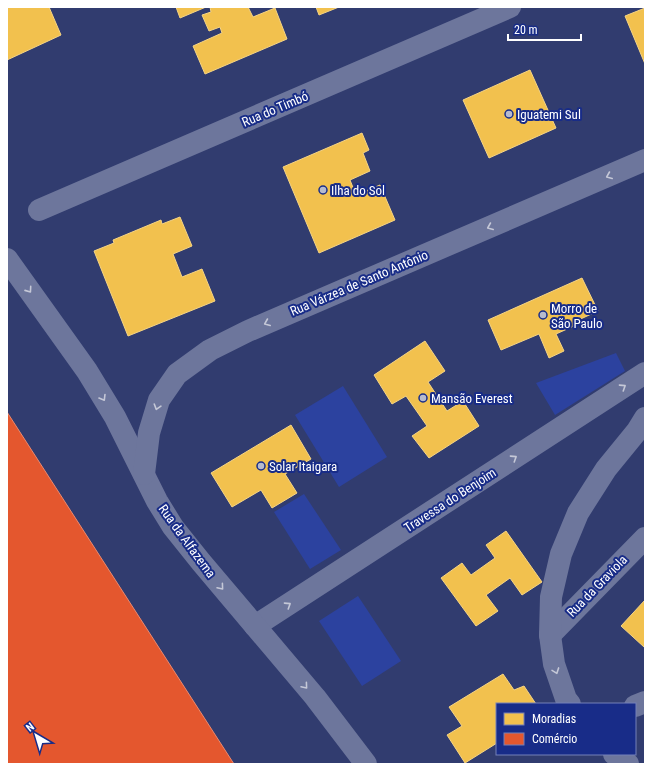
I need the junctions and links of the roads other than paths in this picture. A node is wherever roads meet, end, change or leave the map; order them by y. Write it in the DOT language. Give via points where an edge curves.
graph roads {
  1 [pos="510,7"];
  2 [pos="645,160"];
  3 [pos="39,210"];
  4 [pos="7,259"];
  5 [pos="645,373"];
  6 [pos="645,418"];
  7 [pos="144,474"];
  8 [pos="645,538"];
  9 [pos="255,626"];
  10 [pos="550,635"];
  11 [pos="569,703"];
  12 [pos="615,755"];
  13 [pos="366,764"];
  14 [pos="628,764"];
  1 -- 3 [label="street, Rua do Timbó"];
  2 -- 7 [label="street, Rua Várzea de Santo Antônio, one-way" via="248,331 210,350 176,374 159,400 149,433"];
  4 -- 7 [label="street, Rua da Alfazema, one-way" via="87,371 115,417"];
  9 -- 5 [label="street, Travessa do Benjoim, one-way"];
  6 -- 10 [label="street" via="606,469 578,513 561,554 552,590"];
  7 -- 9 [label="street, Rua da Alfazema, one-way" via="173,527"];
  8 -- 10 [label="street, Rua da Graviola"];
  9 -- 13 [label="street, Rua da Alfazema, one-way" via="315,697"];
  10 -- 11 [label="street, one-way" via="554,664"];
  12 -- 14 [label="street"];
}
